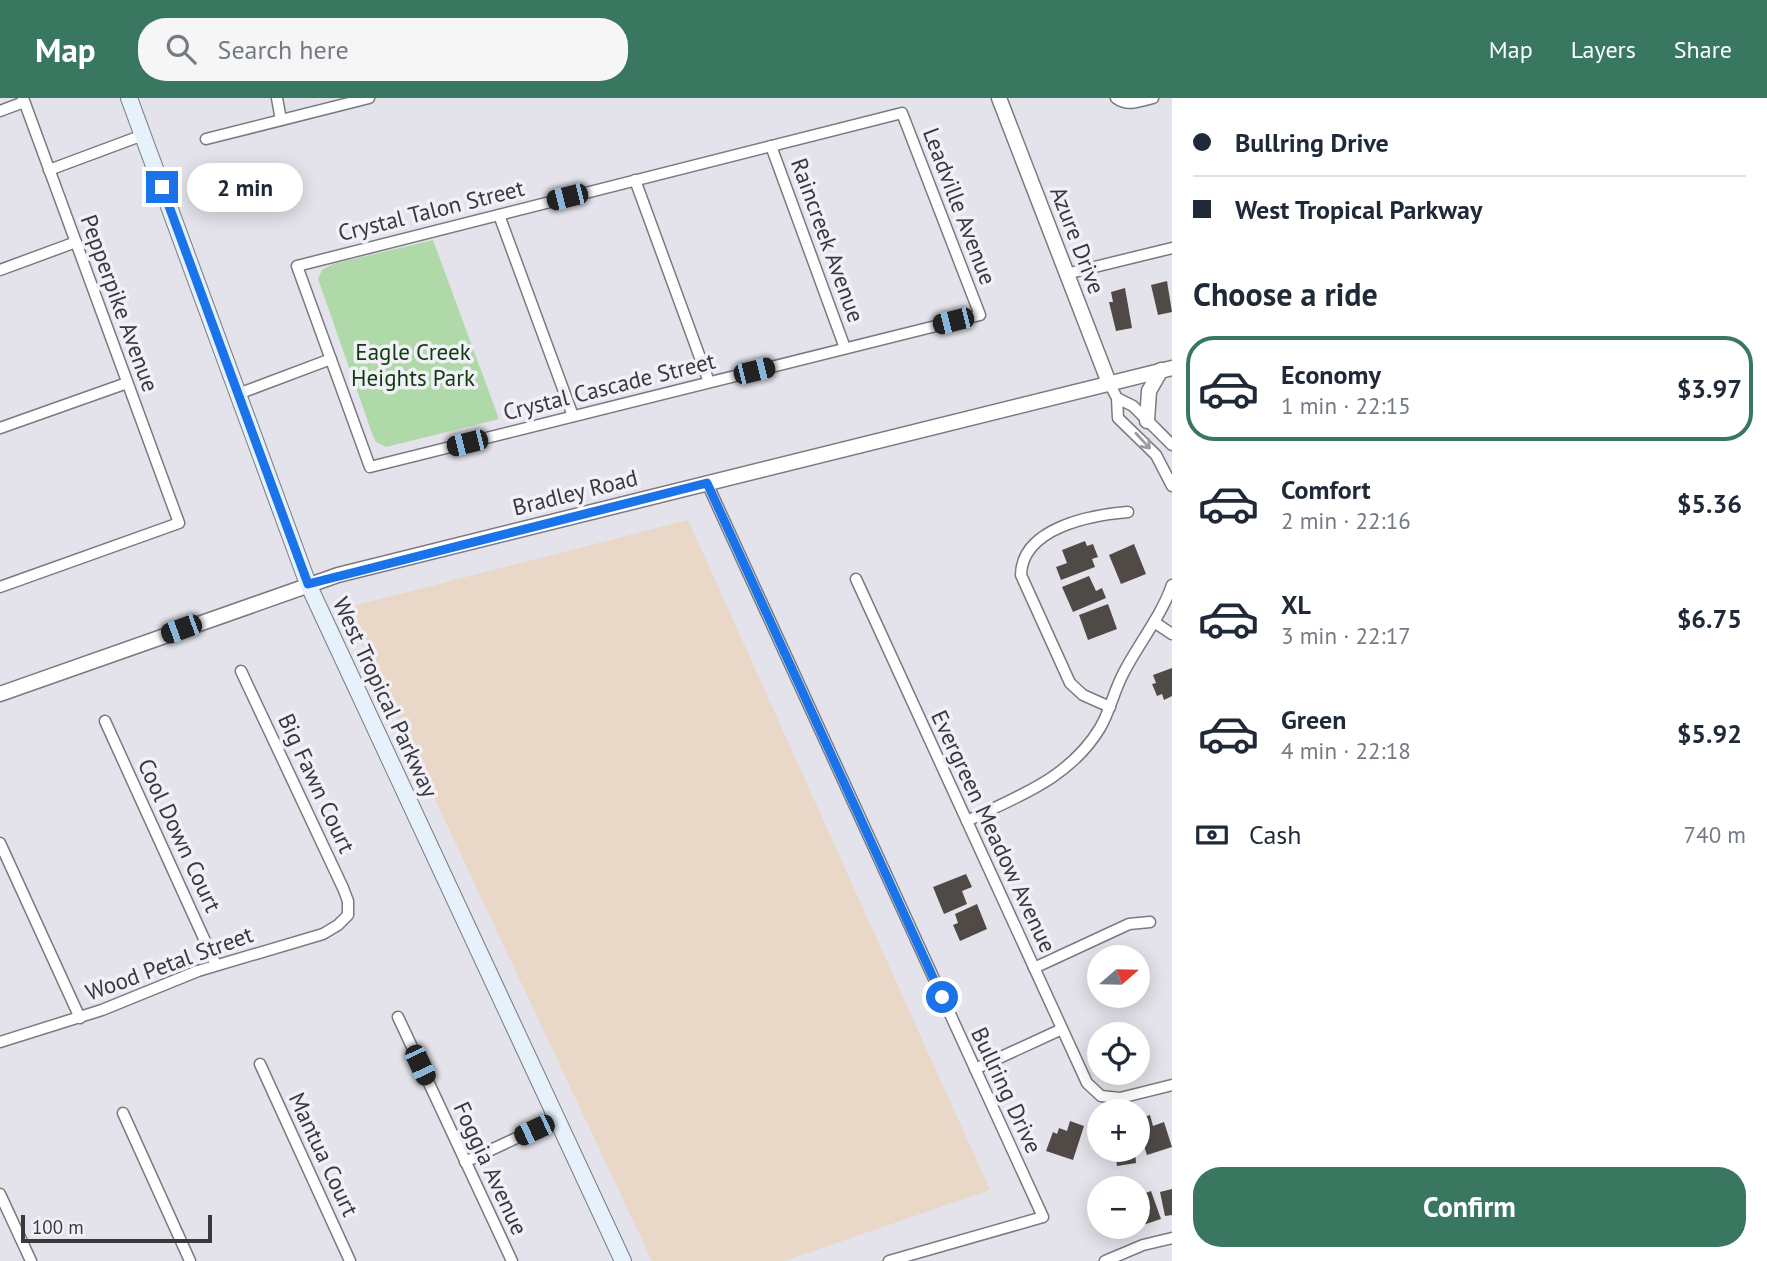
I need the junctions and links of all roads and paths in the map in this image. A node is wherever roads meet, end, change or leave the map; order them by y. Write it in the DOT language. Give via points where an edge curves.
graph roads {
  1 [pos="129,98"];
  2 [pos="277,98"];
  3 [pos="369,98"];
  4 [pos="999,98"];
  5 [pos="1153,98"];
  6 [pos="24,100"];
  7 [pos="1119,100"];
  8 [pos="0,111"];
  9 [pos="902,113"];
  10 [pos="281,121"];
  11 [pos="143,135"];
  12 [pos="206,139"];
  13 [pos="771,146"];
  14 [pos="49,170"];
  15 [pos="635,180"];
  16 [pos="499,215"];
  17 [pos="76,242"];
  18 [pos="1172,248"];
  19 [pos="0,270"];
  20 [pos="1066,274"];
  21 [pos="980,315"];
  22 [pos="845,348"];
  23 [pos="331,359"];
  24 [pos="1166,369"];
  25 [pos="709,382"];
  26 [pos="127,383"];
  27 [pos="1109,383"];
  28 [pos="238,394"];
  29 [pos="1117,398"];
  30 [pos="573,416"];
  31 [pos="1147,421"];
  32 [pos="0,428"];
  33 [pos="1172,445"];
  34 [pos="707,483"];
  35 [pos="1172,486"];
  36 [pos="1128,512"];
  37 [pos="856,579"];
  38 [pos="308,584"];
  39 [pos="1172,585"];
  40 [pos="0,587"];
  41 [pos="1154,622"];
  42 [pos="1172,634"];
  43 [pos="241,671"];
  44 [pos="0,694"];
  45 [pos="1110,707"];
  46 [pos="105,721"];
  47 [pos="967,821"];
  48 [pos="0,843"];
  49 [pos="348,915"];
  50 [pos="1150,922"];
  51 [pos="216,965"];
  52 [pos="1034,968"];
  53 [pos="398,1017"];
  54 [pos="80,1018"];
  55 [pos="1062,1029"];
  56 [pos="0,1042"];
  57 [pos="260,1064"];
  58 [pos="975,1069"];
  59 [pos="1172,1085"];
  60 [pos="123,1113"];
  61 [pos="557,1119"];
  62 [pos="465,1162"];
  63 [pos="0,1194"];
  64 [pos="1172,1238"];
  65 [pos="31,1261"];
  66 [pos="190,1261"];
  67 [pos="350,1261"];
  68 [pos="512,1261"];
  69 [pos="623,1261"];
  70 [pos="890,1261"];
  71 [pos="1105,1261"];
  1 -- 11 [label="main road, West Tropical Parkway"];
  2 -- 10 [label="street"];
  3 -- 10 [label="street"];
  4 -- 20 [label="street, Azure Drive"];
  5 -- 7 [label="street" via="1132,103"];
  6 -- 8 [label="street"];
  6 -- 14 [label="street, Pepperpike Avenue"];
  9 -- 13 [label="street, Crystal Talon Street"];
  9 -- 21 [label="street, Leadville Avenue"];
  10 -- 12 [label="street"];
  11 -- 14 [label="street"];
  11 -- 28 [label="main road, West Tropical Parkway"];
  13 -- 15 [label="street, Crystal Talon Street"];
  13 -- 22 [label="street, Raincreek Avenue"];
  14 -- 17 [label="street, Pepperpike Avenue"];
  15 -- 16 [label="street, Crystal Talon Street"];
  15 -- 25 [label="street"];
  16 -- 23 [label="street, Crystal Talon Street" via="297,266"];
  16 -- 30 [label="street"];
  17 -- 19 [label="street"];
  17 -- 26 [label="street, Pepperpike Avenue"];
  18 -- 20 [label="street"];
  20 -- 27 [label="street, Azure Drive"];
  21 -- 22 [label="street, Crystal Cascade Street"];
  22 -- 25 [label="street, Crystal Cascade Street"];
  23 -- 28 [label="street"];
  23 -- 30 [label="street, Crystal Cascade Street" via="370,467"];
  24 -- 27 [label="street, Bradley Road"];
  24 -- 31 [label="street" via="1149,391"];
  25 -- 30 [label="street, Crystal Cascade Street"];
  26 -- 32 [label="street"];
  26 -- 40 [label="street, Pepperpike Avenue" via="178,523"];
  27 -- 29 [label="street, Azure Drive"];
  27 -- 34 [label="street, Bradley Road"];
  28 -- 38 [label="main road, West Tropical Parkway"];
  29 -- 31 [label="street, Azure Drive"];
  29 -- 35 [label="street, Azure Drive, one-way" via="1118,418 1156,455"];
  31 -- 33 [label="street, Azure Drive"];
  34 -- 38 [label="street, Bradley Road"];
  34 -- 58 [label="street, Bullring Drive"];
  36 -- 45 [label="street" via="1097,514 1046,534 1026,551 1021,562 1021,575 1070,683 1083,695"];
  37 -- 47 [label="street, Evergreen Meadow Avenue"];
  38 -- 44 [label="street, Bradley Road"];
  38 -- 61 [label="main road, West Tropical Parkway"];
  39 -- 41 [label="street"];
  41 -- 42 [label="street"];
  41 -- 45 [label="street" via="1123,674"];
  43 -- 49 [label="street, Big Fawn Court" via="343,888"];
  45 -- 47 [label="street" via="1085,751 1051,780"];
  46 -- 51 [label="street, Cool Down Court"];
  47 -- 52 [label="street, Evergreen Meadow Avenue"];
  48 -- 54 [label="street"];
  49 -- 51 [label="street, Wood Petal Street" via="323,934"];
  50 -- 52 [label="street" via="1129,924"];
  51 -- 54 [label="street, Wood Petal Street"];
  52 -- 55 [label="street, Evergreen Meadow Avenue"];
  53 -- 62 [label="street, Foggia Avenue"];
  54 -- 56 [label="street, Wood Petal Street"];
  55 -- 58 [label="street"];
  55 -- 59 [label="street, Evergreen Meadow Avenue" via="1087,1083 1101,1096 1120,1098"];
  57 -- 67 [label="street, Mantua Court"];
  58 -- 70 [label="street, Bullring Drive" via="1043,1217"];
  60 -- 66 [label="street"];
  61 -- 62 [label="street"];
  61 -- 69 [label="main road, West Tropical Parkway"];
  62 -- 68 [label="street, Foggia Avenue"];
  63 -- 65 [label="street"];
  64 -- 71 [label="street"];
}
